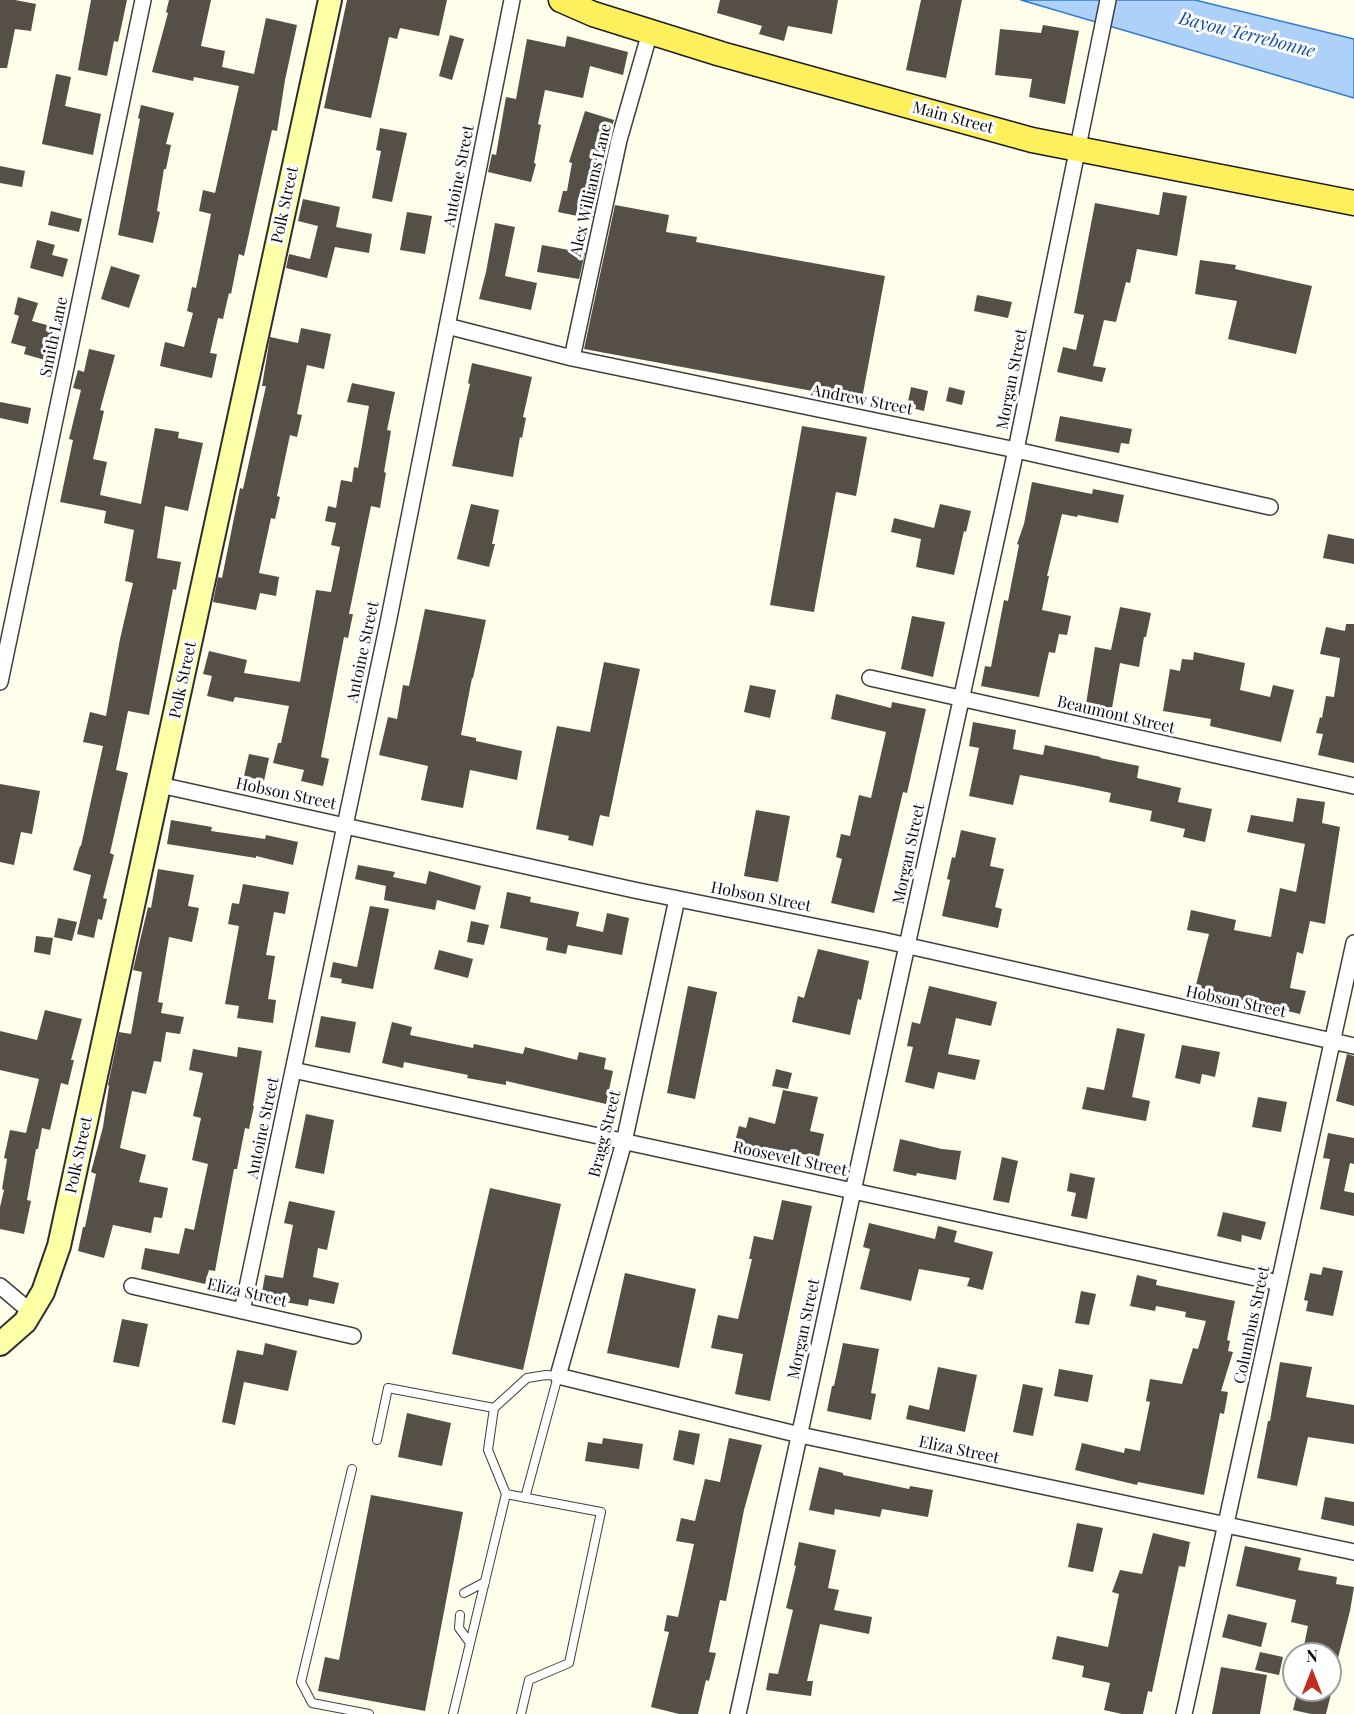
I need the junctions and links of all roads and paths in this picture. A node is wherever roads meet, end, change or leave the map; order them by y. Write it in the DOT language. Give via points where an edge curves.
graph roads {
  1 [pos="143,0"];
  2 [pos="330,0"];
  3 [pos="512,0"];
  4 [pos="561,0"];
  5 [pos="1108,0"];
  6 [pos="650,32"];
  7 [pos="1076,149"];
  8 [pos="1354,203"];
  9 [pos="447,326"];
  10 [pos="572,358"];
  11 [pos="1016,450"];
  12 [pos="1270,507"];
  13 [pos="870,678"];
  14 [pos="0,682"];
  15 [pos="961,699"];
  16 [pos="160,785"];
  17 [pos="1354,786"];
  18 [pos="345,826"];
  19 [pos="677,899"];
  20 [pos="1354,943"];
  21 [pos="907,946"];
  22 [pos="1332,1041"];
  23 [pos="1354,1046"];
  24 [pos="293,1070"];
  25 [pos="624,1142"];
  26 [pos="853,1191"];
  27 [pos="1279,1283"];
  28 [pos="0,1286"];
  29 [pos="132,1286"];
  30 [pos="242,1311"];
  31 [pos="31,1312"];
  32 [pos="353,1336"];
  33 [pos="0,1344"];
  34 [pos="558,1376"];
  35 [pos="494,1408"];
  36 [pos="800,1435"];
  37 [pos="377,1440"];
  38 [pos="352,1469"];
  39 [pos="506,1494"];
  40 [pos="525,1498"];
  41 [pos="1226,1525"];
  42 [pos="1354,1552"];
  43 [pos="485,1582"];
  44 [pos="464,1593"];
  45 [pos="460,1615"];
  46 [pos="470,1643"];
  47 [pos="369,1714"];
  48 [pos="453,1714"];
  49 [pos="521,1714"];
  50 [pos="738,1714"];
  51 [pos="1184,1714"];
  1 -- 14 [label="street, Smith Lane"];
  2 -- 16 [label="street, Polk Street"];
  3 -- 9 [label="street, Antoine Street"];
  4 -- 6 [label="main road, Main Street"];
  5 -- 7 [label="street, Morgan Street"];
  6 -- 7 [label="main road, Main Street"];
  6 -- 10 [label="street, Alex Williams Lane" via="619,140"];
  7 -- 8 [label="main road, Main Street"];
  7 -- 11 [label="street, Morgan Street"];
  9 -- 10 [label="street, Andrew Street"];
  9 -- 18 [label="street, Antoine Street"];
  10 -- 11 [label="street, Andrew Street"];
  11 -- 12 [label="street, Andrew Street"];
  11 -- 15 [label="street, Morgan Street"];
  13 -- 15 [label="street, Beaumont Street"];
  15 -- 17 [label="street, Beaumont Street"];
  15 -- 21 [label="street, Morgan Street"];
  16 -- 18 [label="street, Hobson Street"];
  16 -- 31 [label="street, Polk Street" via="59,1246 43,1292"];
  18 -- 19 [label="street, Hobson Street"];
  18 -- 24 [label="street, Antoine Street"];
  19 -- 21 [label="street, Hobson Street"];
  19 -- 25 [label="street, Bragg Street"];
  20 -- 22 [label="street, Columbus Street"];
  21 -- 22 [label="street, Hobson Street"];
  21 -- 26 [label="street, Morgan Street"];
  22 -- 23 [label="street, Hobson Street"];
  22 -- 27 [label="street, Columbus Street"];
  24 -- 25 [label="street, Roosevelt Street"];
  24 -- 30 [label="street, Antoine Street"];
  25 -- 26 [label="street, Roosevelt Street"];
  25 -- 34 [label="street, Bragg Street"];
  26 -- 27 [label="street, Roosevelt Street"];
  26 -- 36 [label="street, Morgan Street"];
  27 -- 41 [label="street, Columbus Street"];
  28 -- 31 [label="street"];
  29 -- 30 [label="street, Eliza Street"];
  30 -- 32 [label="street, Eliza Street"];
  31 -- 33 [label="street, Polk Street"];
  34 -- 35 [label="lane" via="527,1378"];
  34 -- 36 [label="street, Eliza Street"];
  34 -- 40 [label="lane"];
  35 -- 37 [label="lane" via="388,1388"];
  35 -- 39 [label="lane" via="488,1450"];
  36 -- 41 [label="street, Eliza Street"];
  36 -- 50 [label="street, Morgan Street"];
  38 -- 47 [label="lane" via="301,1682 312,1702"];
  39 -- 40 [label="lane"];
  39 -- 43 [label="lane"];
  40 -- 49 [label="lane" via="602,1512 569,1663 529,1680"];
  41 -- 42 [label="street, Eliza Street"];
  41 -- 51 [label="street, Columbus Street"];
  43 -- 44 [label="lane"];
  43 -- 46 [label="lane"];
  45 -- 46 [label="lane" via="459,1628"];
  46 -- 48 [label="lane"];
}
